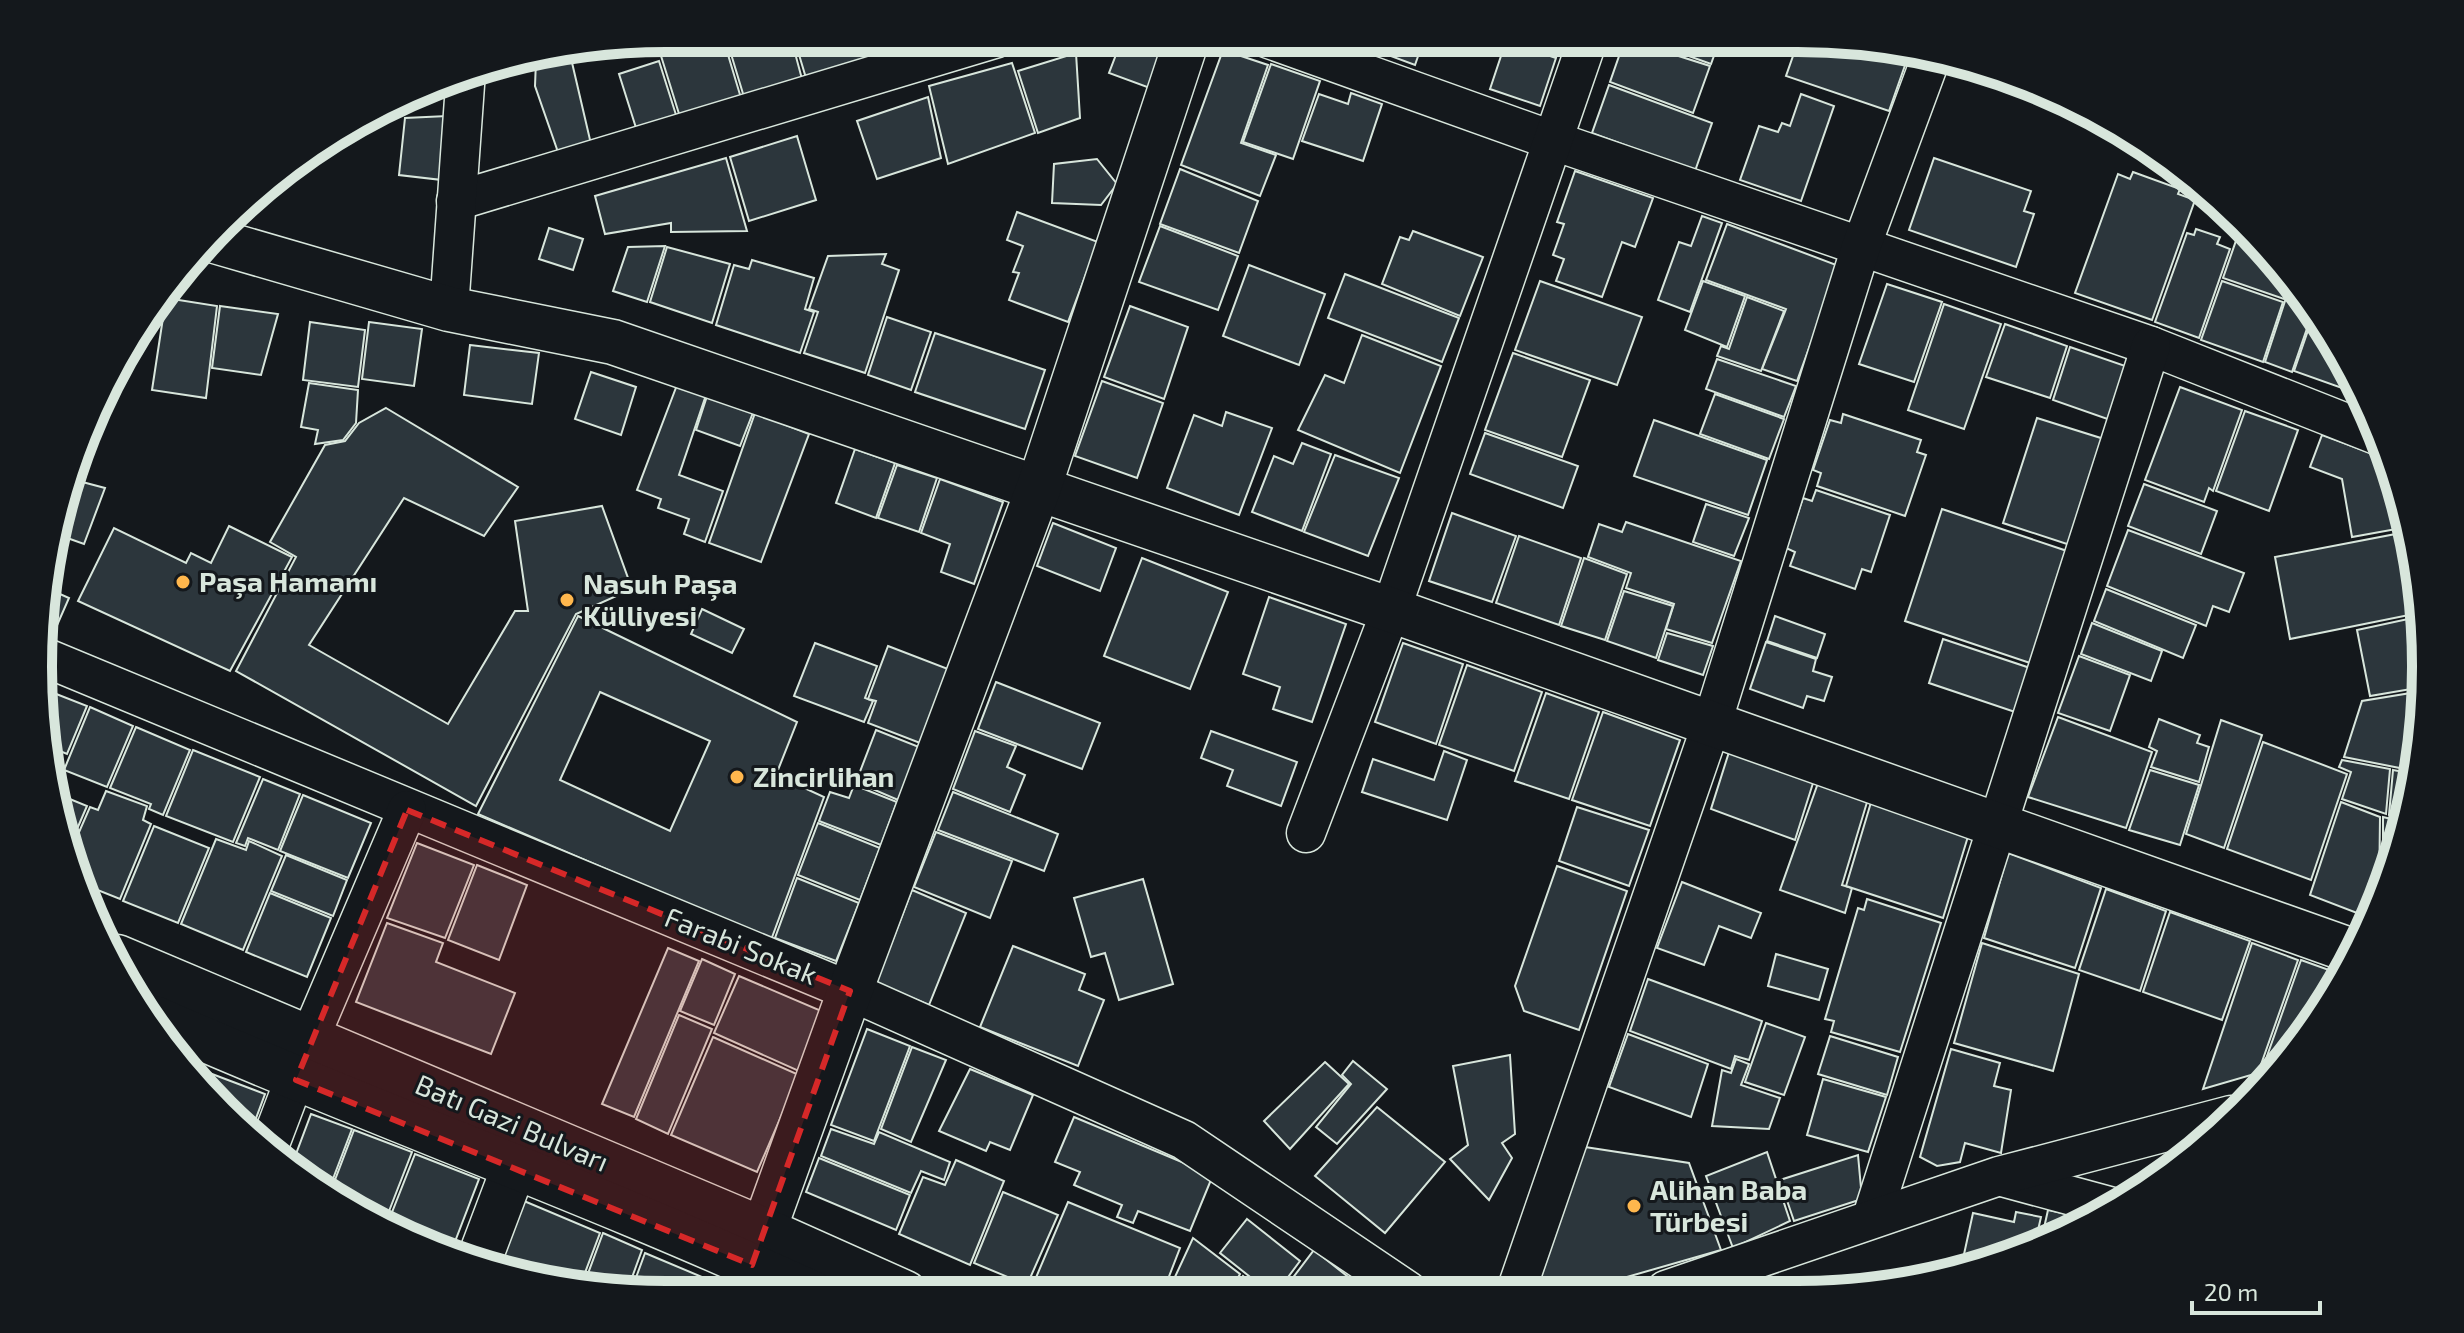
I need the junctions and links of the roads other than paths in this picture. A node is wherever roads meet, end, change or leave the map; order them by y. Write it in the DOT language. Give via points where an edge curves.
graph roads {
  1 [pos="951,52"];
  2 [pos="1183,52"];
  3 [pos="1305,52"];
  4 [pos="1584,52"];
  5 [pos="1928,66"];
  6 [pos="465,87"];
  7 [pos="1554,141"];
  8 [pos="456,201"];
  9 [pos="221,243"];
  10 [pos="1861,247"];
  11 [pos="449,309"];
  12 [pos="2151,346"];
  13 [pos="2365,430"];
  14 [pos="1039,487"];
  15 [pos="1391,610"];
  16 [pos="52,660"];
  17 [pos="1712,723"];
  18 [pos="407,810"];
  19 [pos="1999,823"];
  20 [pos="1306,833"];
  21 [pos="2344,948"];
  22 [pos="127,961"];
  23 [pos="850,991"];
  24 [pos="166,1023"];
  25 [pos="311,1038"];
  26 [pos="296,1080"];
  27 [pos="2212,1120"];
  28 [pos="272,1138"];
  29 [pos="515,1165"];
  30 [pos="1999,1176"];
  31 [pos="2098,1203"];
  32 [pos="1872,1217"];
  33 [pos="482,1252"];
  34 [pos="753,1263"];
  35 [pos="788,1281"];
  36 [pos="844,1281"];
  37 [pos="1393,1281"];
  38 [pos="1519,1281"];
  39 [pos="1691,1281"];
  1 -- 8 [label="street"];
  2 -- 14 [label="street"];
  3 -- 7 [label="street"];
  4 -- 7 [label="street"];
  5 -- 10 [label="street"];
  6 -- 8 [label="street"];
  7 -- 10 [label="street"];
  7 -- 15 [label="street"];
  8 -- 11 [label="street"];
  9 -- 11 [label="street"];
  10 -- 12 [label="street"];
  10 -- 17 [label="street"];
  11 -- 14 [label="street" via="613,342"];
  12 -- 13 [label="street"];
  12 -- 19 [label="street"];
  14 -- 15 [label="street"];
  14 -- 23 [label="street"];
  15 -- 17 [label="street"];
  15 -- 20 [label="street"];
  16 -- 18 [label="street, Farabi Sokak"];
  17 -- 19 [label="street"];
  17 -- 38 [label="street"];
  18 -- 23 [label="street, Farabi Sokak"];
  18 -- 25 [label="street"];
  19 -- 21 [label="street"];
  19 -- 32 [label="street"];
  22 -- 25 [label="street, Batı Gazi Bulvarı"];
  23 -- 34 [label="street"];
  23 -- 37 [label="street, Farabi Sokak" via="1184,1140"];
  24 -- 26 [label="street, Batı Gazi Bulvarı"];
  25 -- 26 [label="street"];
  25 -- 34 [label="street, Batı Gazi Bulvarı"];
  26 -- 28 [label="street"];
  26 -- 29 [label="street, Batı Gazi Bulvarı"];
  27 -- 30 [label="street"];
  29 -- 33 [label="street"];
  29 -- 34 [label="street, Batı Gazi Bulvarı"];
  30 -- 31 [label="street"];
  30 -- 32 [label="street"];
  32 -- 39 [label="street"];
  34 -- 35 [label="street, Batı Gazi Bulvarı"];
  34 -- 36 [label="street, Batı Gazi Bulvarı"];
}
